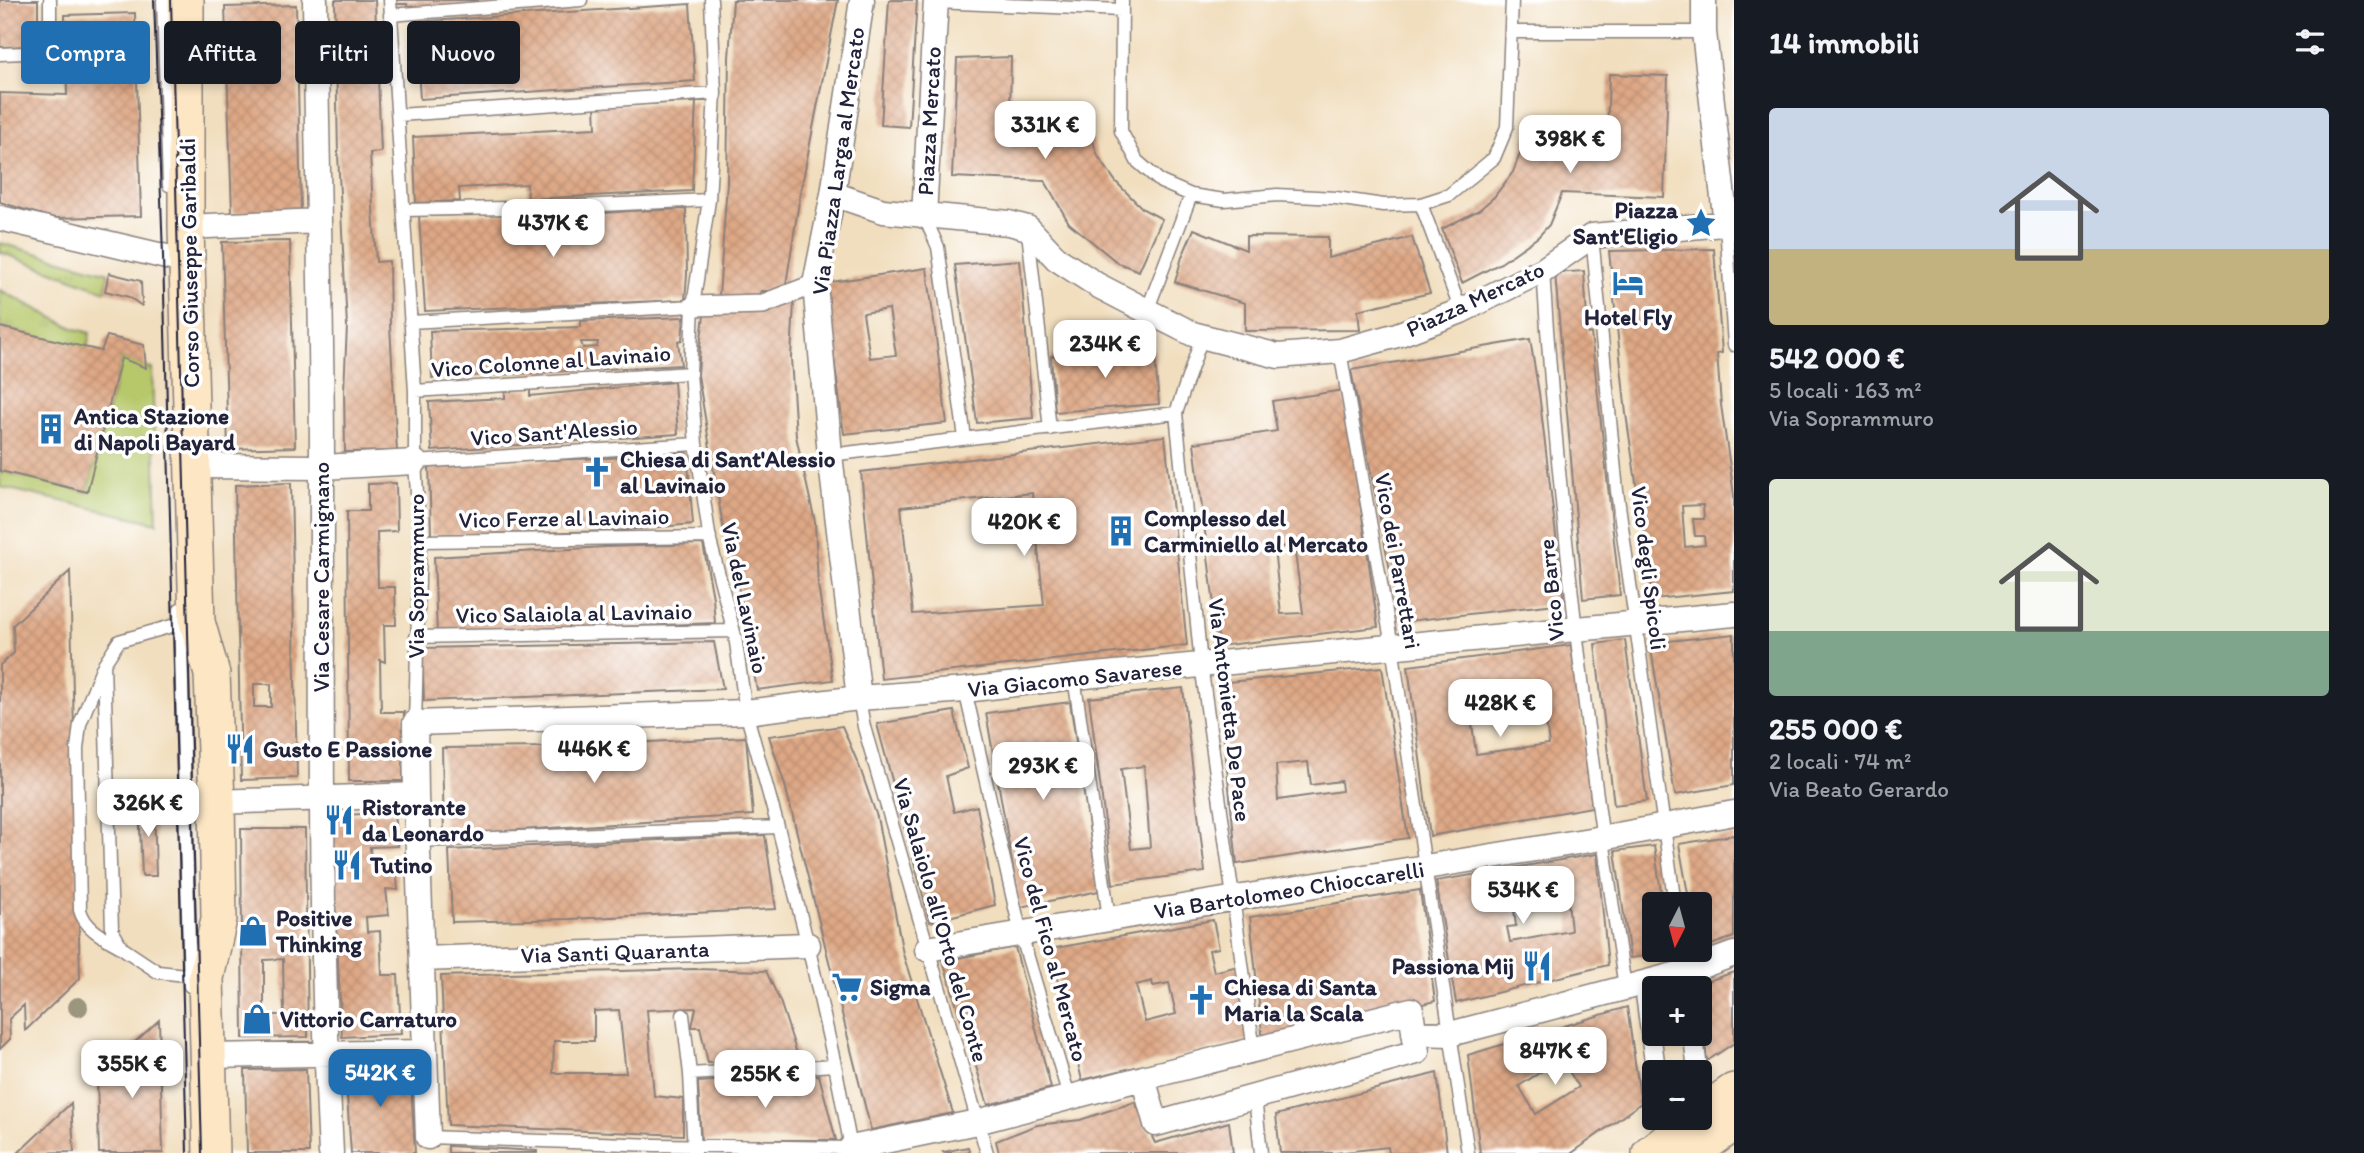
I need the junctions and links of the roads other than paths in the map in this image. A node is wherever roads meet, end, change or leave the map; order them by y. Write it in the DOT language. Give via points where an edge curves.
graph roads {
  1 [pos="50,0"];
  2 [pos="163,0"];
  3 [pos="186,0"];
  4 [pos="315,0"];
  5 [pos="390,0"];
  6 [pos="581,0"];
  7 [pos="711,0"];
  8 [pos="862,0"];
  9 [pos="1512,0"];
  10 [pos="1704,0"];
  11 [pos="936,1"];
  12 [pos="1122,5"];
  13 [pos="390,15"];
  14 [pos="1512,32"];
  15 [pos="1704,32"];
  16 [pos="0,54"];
  17 [pos="715,93"];
  18 [pos="399,115"];
  19 [pos="834,194"];
  20 [pos="1191,195"];
  21 [pos="709,200"];
  22 [pos="1421,204"];
  23 [pos="404,210"];
  24 [pos="924,216"];
  25 [pos="0,218"];
  26 [pos="319,221"];
  27 [pos="1730,223"];
  28 [pos="1028,228"];
  29 [pos="1592,236"];
  30 [pos="176,245"];
  31 [pos="1543,270"];
  32 [pos="815,284"];
  33 [pos="693,306"];
  34 [pos="1147,311"];
  35 [pos="1461,311"];
  36 [pos="410,322"];
  37 [pos="1202,337"];
  38 [pos="1734,345"];
  39 [pos="1340,351"];
  40 [pos="690,373"];
  41 [pos="415,391"];
  42 [pos="1176,413"];
  43 [pos="1051,429"];
  44 [pos="965,438"];
  45 [pos="696,444"];
  46 [pos="830,455"];
  47 [pos="415,462"];
  48 [pos="193,466"];
  49 [pos="322,467"];
  50 [pos="710,537"];
  51 [pos="420,541"];
  52 [pos="185,614"];
  53 [pos="1734,614"];
  54 [pos="1635,623"];
  55 [pos="1576,629"];
  56 [pos="733,631"];
  57 [pos="416,637"];
  58 [pos="1392,646"];
  59 [pos="104,664"];
  60 [pos="1201,664"];
  61 [pos="1074,677"];
  62 [pos="965,690"];
  63 [pos="859,698"];
  64 [pos="746,712"];
  65 [pos="415,723"];
  66 [pos="416,795"];
  67 [pos="320,799"];
  68 [pos="217,802"];
  69 [pos="1734,813"];
  70 [pos="778,827"];
  71 [pos="1663,827"];
  72 [pos="1602,838"];
  73 [pos="418,841"];
  74 [pos="1424,868"];
  75 [pos="1673,892"];
  76 [pos="1233,899"];
  77 [pos="1110,918"];
  78 [pos="1021,933"];
  79 [pos="808,945"];
  80 [pos="122,948"];
  81 [pos="927,949"];
  82 [pos="1734,954"];
  83 [pos="422,959"];
  84 [pos="1685,970"];
  85 [pos="196,985"];
  86 [pos="1634,985"];
  87 [pos="683,1015"];
  88 [pos="1414,1033"];
  89 [pos="1450,1034"];
  90 [pos="1254,1051"];
  91 [pos="424,1052"];
  92 [pos="326,1053"];
  93 [pos="208,1056"];
  94 [pos="1653,1060"];
  95 [pos="835,1065"];
  96 [pos="690,1074"];
  97 [pos="1143,1078"];
  98 [pos="1734,1091"];
  99 [pos="1069,1096"];
  100 [pos="1255,1097"];
  101 [pos="1713,1117"];
  102 [pos="977,1122"];
  103 [pos="1668,1142"];
  104 [pos="429,1145"];
  105 [pos="694,1149"];
  106 [pos="851,1150"];
  107 [pos="211,1153"];
  108 [pos="331,1153"];
  109 [pos="987,1153"];
  110 [pos="1261,1153"];
  111 [pos="1468,1153"];
  1 -- 16 [label="lane" via="50,52"];
  2 -- 30 [label="lane"];
  3 -- 30 [label="main road, Corso Giuseppe Garibaldi"];
  4 -- 26 [label="street, Via Cesare Carmignano"];
  5 -- 13 [label="lane, Via Soprammuro"];
  6 -- 13 [label="lane"];
  7 -- 17 [label="lane, Via del Lavinaio"];
  8 -- 19 [label="street, Via Piazza Larga al Mercato"];
  9 -- 14 [label="lane"];
  10 -- 15 [label="street"];
  11 -- 12 [label="lane"];
  11 -- 24 [label="street, Piazza Mercato"];
  12 -- 20 [label="lane" via="1121,131 1138,161 1161,182"];
  13 -- 18 [label="lane, Via Soprammuro"];
  14 -- 15 [label="lane"];
  14 -- 22 [label="lane" via="1507,127 1494,158 1449,195"];
  15 -- 27 [label="street"];
  17 -- 18 [label="lane"];
  17 -- 21 [label="lane, Via del Lavinaio"];
  18 -- 23 [label="lane, Via Soprammuro"];
  19 -- 24 [label="street" via="883,211"];
  19 -- 32 [label="street, Via Piazza Larga al Mercato"];
  20 -- 22 [label="lane" via="1224,200 1277,195"];
  20 -- 34 [label="lane"];
  21 -- 23 [label="lane"];
  21 -- 33 [label="lane, Via del Lavinaio"];
  22 -- 35 [label="lane"];
  23 -- 36 [label="lane, Via Soprammuro"];
  24 -- 28 [label="street, Piazza Mercato"];
  24 -- 44 [label="lane" via="938,247"];
  25 -- 30 [label="street"];
  26 -- 30 [label="street"];
  26 -- 49 [label="street, Via Cesare Carmignano"];
  27 -- 29 [label="street, Piazza Mercato"];
  27 -- 38 [label="lane"];
  28 -- 34 [label="street, Piazza Mercato" via="1057,259"];
  28 -- 43 [label="lane"];
  29 -- 31 [label="street, Piazza Mercato"];
  29 -- 54 [label="lane, Vico degli Spicoli"];
  30 -- 48 [label="main road, Corso Giuseppe Garibaldi"];
  31 -- 35 [label="street, Piazza Mercato"];
  31 -- 55 [label="lane, Vico Barre" via="1551,398"];
  32 -- 33 [label="street" via="763,304"];
  32 -- 46 [label="street, Via Piazza Larga al Mercato"];
  33 -- 36 [label="lane"];
  33 -- 40 [label="lane, Via del Lavinaio"];
  34 -- 37 [label="street, Piazza Mercato"];
  35 -- 39 [label="street, Piazza Mercato"];
  36 -- 41 [label="lane, Via Soprammuro"];
  37 -- 39 [label="street, Piazza Mercato" via="1278,356"];
  37 -- 42 [label="lane, Via Antonietta De Pace"];
  39 -- 58 [label="lane, Vico dei Parrettari"];
  40 -- 41 [label="lane, Vico Colonne al Lavinaio"];
  40 -- 45 [label="lane, Via del Lavinaio"];
  41 -- 47 [label="lane, Via Soprammuro"];
  42 -- 43 [label="lane"];
  42 -- 60 [label="lane, Via Antonietta De Pace"];
  43 -- 44 [label="lane"];
  44 -- 46 [label="lane"];
  45 -- 47 [label="lane, Vico Sant'Alessio"];
  45 -- 50 [label="lane, Via del Lavinaio"];
  46 -- 63 [label="street, Via Piazza Larga al Mercato"];
  47 -- 49 [label="street"];
  47 -- 51 [label="lane, Via Soprammuro"];
  48 -- 49 [label="street"];
  48 -- 52 [label="main road, Corso Giuseppe Garibaldi"];
  49 -- 67 [label="street, Via Cesare Carmignano"];
  50 -- 51 [label="lane, Vico Ferze al Lavinaio"];
  50 -- 56 [label="lane, Via del Lavinaio"];
  51 -- 57 [label="lane, Via Soprammuro"];
  52 -- 59 [label="lane" via="119,642"];
  52 -- 68 [label="main road, Corso Giuseppe Garibaldi" via="212,674"];
  52 -- 85 [label="lane"];
  53 -- 54 [label="street, Via Giacomo Savarese"];
  54 -- 55 [label="street, Via Giacomo Savarese"];
  54 -- 71 [label="lane, Vico degli Spicoli"];
  55 -- 58 [label="street, Via Giacomo Savarese"];
  55 -- 72 [label="lane, Vico Barre"];
  56 -- 57 [label="lane, Vico Salaiola al Lavinaio"];
  56 -- 64 [label="lane, Via del Lavinaio"];
  57 -- 65 [label="lane, Via Soprammuro"];
  58 -- 60 [label="street, Via Giacomo Savarese"];
  58 -- 74 [label="lane, Vico dei Parrettari"];
  59 -- 80 [label="lane" via="112,930"];
  59 -- 80 [label="lane" via="79,723 76,749 80,910 83,920"];
  60 -- 61 [label="street, Via Giacomo Savarese"];
  60 -- 76 [label="lane, Via Antonietta De Pace"];
  61 -- 62 [label="street, Via Giacomo Savarese"];
  61 -- 77 [label="lane"];
  62 -- 63 [label="street, Via Giacomo Savarese"];
  62 -- 78 [label="lane, Vico del Fico al Mercato"];
  63 -- 64 [label="street, Via Giacomo Savarese"];
  63 -- 81 [label="lane, Via Salaiolo all'Orto del Conte"];
  64 -- 65 [label="street, Via Giacomo Savarese"];
  64 -- 70 [label="lane, Via del Lavinaio"];
  65 -- 66 [label="street, Via Soprammuro"];
  66 -- 67 [label="street"];
  66 -- 73 [label="street, Via Soprammuro"];
  67 -- 68 [label="street"];
  67 -- 92 [label="street, Via Cesare Carmignano"];
  68 -- 85 [label="main road, Corso Giuseppe Garibaldi" via="219,919"];
  69 -- 71 [label="street, Via Bartolomeo Chioccarelli"];
  70 -- 73 [label="lane"];
  70 -- 79 [label="lane, Via del Lavinaio"];
  71 -- 72 [label="street, Via Bartolomeo Chioccarelli"];
  71 -- 75 [label="lane, Vico degli Spicoli"];
  72 -- 74 [label="street, Via Bartolomeo Chioccarelli"];
  72 -- 86 [label="lane, Vico Barre"];
  73 -- 83 [label="street, Via Soprammuro"];
  74 -- 76 [label="street, Via Bartolomeo Chioccarelli"];
  74 -- 89 [label="lane, Vico dei Parrettari"];
  76 -- 77 [label="street, Via Bartolomeo Chioccarelli"];
  76 -- 90 [label="lane, Via Antonietta De Pace"];
  77 -- 78 [label="street, Via Bartolomeo Chioccarelli"];
  78 -- 81 [label="street, Via Bartolomeo Chioccarelli"];
  78 -- 99 [label="lane, Vico del Fico al Mercato"];
  79 -- 83 [label="street, Via Santi Quaranta"];
  79 -- 95 [label="lane, Via del Lavinaio"];
  80 -- 85 [label="lane" via="158,972"];
  81 -- 102 [label="lane, Via Salaiolo all'Orto del Conte"];
  82 -- 84 [label="street"];
  83 -- 91 [label="street, Via Soprammuro"];
  84 -- 86 [label="street"];
  85 -- 93 [label="main road, Corso Giuseppe Garibaldi"];
  86 -- 89 [label="street"];
  86 -- 94 [label="street"];
  87 -- 96 [label="lane"];
  88 -- 89 [label="street"];
  88 -- 90 [label="street" via="1411,1010"];
  88 -- 100 [label="street" via="1417,1052"];
  89 -- 111 [label="lane, Vico dei Parrettari"];
  90 -- 97 [label="street"];
  91 -- 92 [label="street"];
  91 -- 104 [label="street, Via Soprammuro"];
  92 -- 93 [label="street"];
  92 -- 108 [label="street, Via Cesare Carmignano"];
  93 -- 107 [label="main road, Corso Giuseppe Garibaldi"];
  95 -- 96 [label="lane"];
  95 -- 106 [label="lane, Via del Lavinaio"];
  96 -- 105 [label="lane"];
  97 -- 99 [label="street"];
  97 -- 100 [label="street" via="1156,1124"];
  98 -- 101 [label="main road"];
  99 -- 102 [label="street"];
  100 -- 110 [label="lane"];
  101 -- 103 [label="main road"];
  102 -- 106 [label="street"];
  102 -- 109 [label="lane, Via Salaiolo all'Orto del Conte"];
  104 -- 105 [label="lane"];
  105 -- 106 [label="lane"];
}
